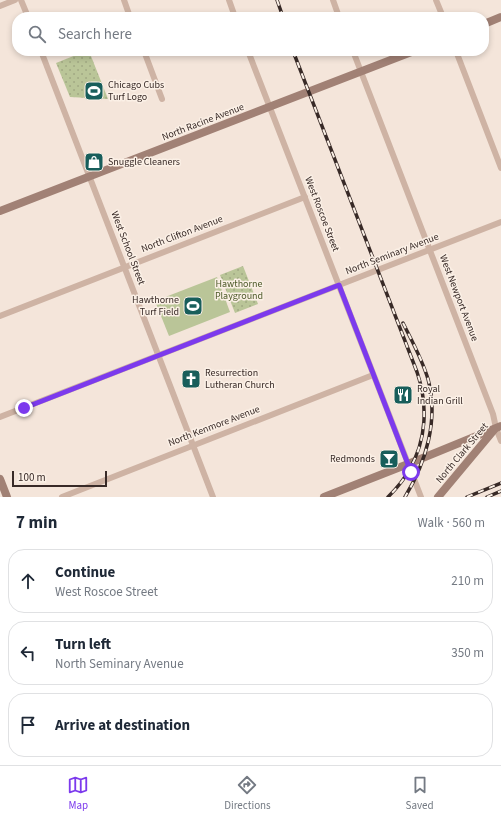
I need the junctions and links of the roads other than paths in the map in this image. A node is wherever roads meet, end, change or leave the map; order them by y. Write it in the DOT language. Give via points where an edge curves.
graph roads {
  1 [pos="15,0"];
  2 [pos="21,0"];
  3 [pos="124,0"];
  4 [pos="229,0"];
  5 [pos="333,0"];
  6 [pos="436,0"];
  7 [pos="0,6"];
  8 [pos="26,12"];
  9 [pos="128,12"];
  10 [pos="233,12"];
  11 [pos="338,12"];
  12 [pos="441,12"];
  13 [pos="501,17"];
  14 [pos="489,22"];
  15 [pos="43,56"];
  16 [pos="146,56"];
  17 [pos="250,56"];
  18 [pos="355,56"];
  19 [pos="401,56"];
  20 [pos="458,56"];
  21 [pos="361,72"];
  22 [pos="162,99"];
  23 [pos="270,107"];
  24 [pos="501,168"];
  25 [pos="90,176"];
  26 [pos="305,197"];
  27 [pos="0,211"];
  28 [pos="501,222"];
  29 [pos="430,250"];
  30 [pos="125,267"];
  31 [pos="339,285"];
  32 [pos="0,316"];
  33 [pos="159,356"];
  34 [pos="373,375"];
  35 [pos="0,417"];
  36 [pos="499,425"];
  37 [pos="501,441"];
  38 [pos="193,445"];
  39 [pos="408,464"];
  40 [pos="0,479"];
  41 [pos="7,497"];
  42 [pos="62,497"];
  43 [pos="213,497"];
  44 [pos="324,497"];
  45 [pos="421,497"];
  46 [pos="438,497"];
  1 -- 7 [label="street"];
  2 -- 8 [label="street"];
  3 -- 9 [label="street"];
  4 -- 10 [label="street"];
  5 -- 11 [label="street"];
  6 -- 12 [label="street"];
  13 -- 14 [label="street"];
  15 -- 25 [label="street, West School Street"];
  16 -- 22 [label="street"];
  17 -- 23 [label="street, West Roscoe Street"];
  18 -- 21 [label="street, West Newport Avenue"];
  19 -- 21 [label="street, North Racine Avenue"];
  20 -- 24 [label="street"];
  21 -- 23 [label="street, North Racine Avenue"];
  21 -- 29 [label="street, West Newport Avenue"];
  23 -- 25 [label="street, North Racine Avenue"];
  23 -- 26 [label="street, West Roscoe Street"];
  25 -- 27 [label="street, North Racine Avenue"];
  25 -- 30 [label="street, West School Street"];
  26 -- 30 [label="street, North Clifton Avenue"];
  26 -- 31 [label="street, West Roscoe Street"];
  28 -- 29 [label="street, North Seminary Avenue"];
  29 -- 31 [label="street, North Seminary Avenue"];
  29 -- 36 [label="street, West Newport Avenue"];
  30 -- 32 [label="street, North Clifton Avenue"];
  30 -- 33 [label="street, West School Street"];
  31 -- 33 [label="street, North Seminary Avenue"];
  31 -- 34 [label="street, West Roscoe Street"];
  33 -- 35 [label="street, North Seminary Avenue"];
  33 -- 38 [label="street, West School Street"];
  34 -- 38 [label="street, North Kenmore Avenue"];
  34 -- 39 [label="street, West Roscoe Street"];
  36 -- 37 [label="street, West Newport Avenue"];
  36 -- 39 [label="street"];
  36 -- 46 [label="street, North Clark Street"];
  38 -- 42 [label="street, North Kenmore Avenue"];
  38 -- 43 [label="street, West School Street"];
  39 -- 44 [label="street"];
  39 -- 45 [label="street, West Roscoe Street"];
  40 -- 41 [label="street"];
}
